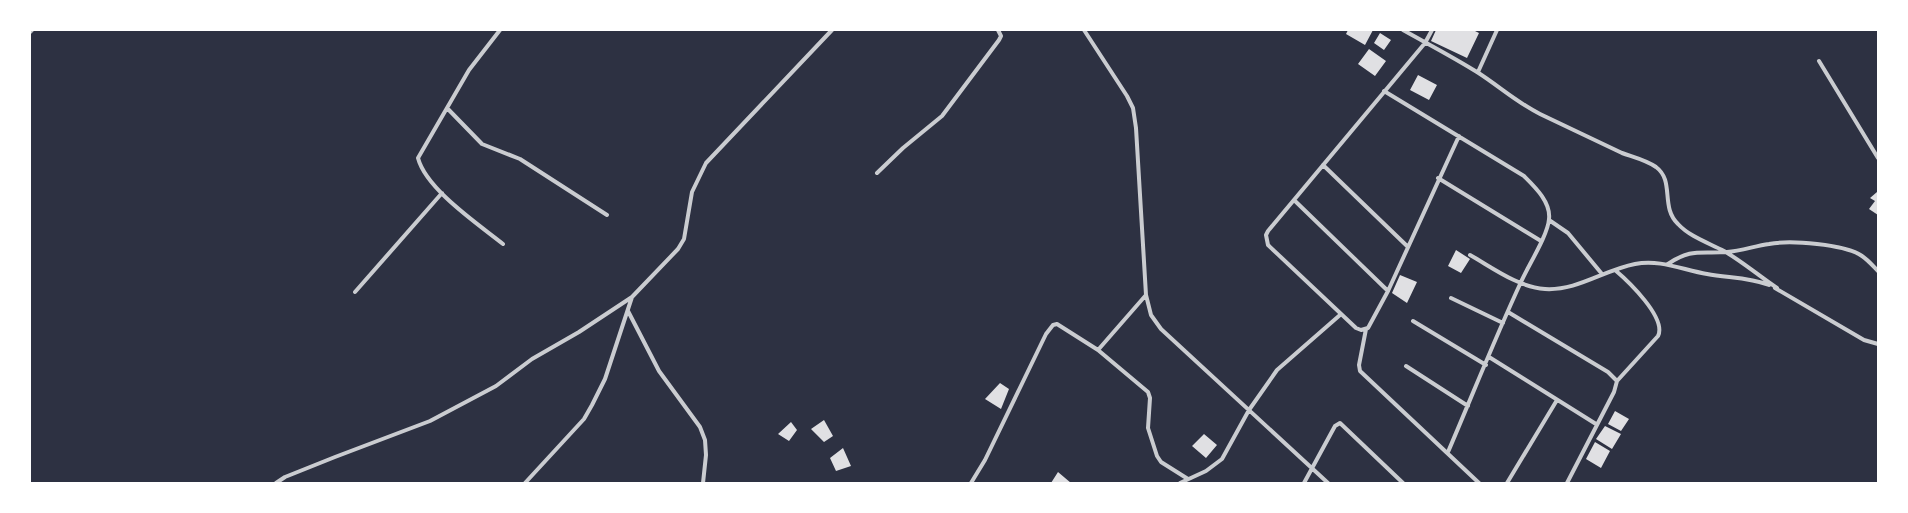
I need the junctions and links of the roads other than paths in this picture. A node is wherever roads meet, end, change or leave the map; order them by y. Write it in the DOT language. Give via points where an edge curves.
graph roads {
  1 [pos="32,30"];
  2 [pos="500,30"];
  3 [pos="832,30"];
  4 [pos="998,30"];
  5 [pos="1084,30"];
  6 [pos="1403,30"];
  7 [pos="1432,30"];
  8 [pos="1497,30"];
  9 [pos="30,32"];
  10 [pos="1426,43"];
  11 [pos="1819,61"];
  12 [pos="1478,72"];
  13 [pos="1384,91"];
  14 [pos="447,108"];
  15 [pos="1459,136"];
  16 [pos="1878,158"];
  17 [pos="1323,165"];
  18 [pos="877,173"];
  19 [pos="1438,178"];
  20 [pos="442,193"];
  21 [pos="1294,200"];
  22 [pos="607,215"];
  23 [pos="1549,220"];
  24 [pos="1541,241"];
  25 [pos="503,244"];
  26 [pos="1407,246"];
  27 [pos="1726,252"];
  28 [pos="1470,255"];
  29 [pos="1668,264"];
  30 [pos="1615,270"];
  31 [pos="1878,271"];
  32 [pos="1602,274"];
  33 [pos="1521,282"];
  34 [pos="1776,288"];
  35 [pos="1388,291"];
  36 [pos="355,292"];
  37 [pos="1146,295"];
  38 [pos="632,297"];
  39 [pos="1451,298"];
  40 [pos="628,310"];
  41 [pos="1508,312"];
  42 [pos="1340,315"];
  43 [pos="1412,320"];
  44 [pos="1503,323"];
  45 [pos="1366,329"];
  46 [pos="1878,344"];
  47 [pos="1098,350"];
  48 [pos="1489,358"];
  49 [pos="1486,365"];
  50 [pos="1406,366"];
  51 [pos="1617,381"];
  52 [pos="1557,400"];
  53 [pos="1468,406"];
  54 [pos="1249,410"];
  55 [pos="1596,424"];
  56 [pos="1448,452"];
  57 [pos="1312,467"];
  58 [pos="1188,479"];
  59 [pos="276,483"];
  60 [pos="525,483"];
  61 [pos="703,483"];
  62 [pos="971,483"];
  63 [pos="1180,483"];
  64 [pos="1304,483"];
  65 [pos="1328,483"];
  66 [pos="1403,483"];
  67 [pos="1479,483"];
  68 [pos="1507,483"];
  69 [pos="1567,483"];
  1 -- 9 [label="street"];
  2 -- 14 [label="street" via="469,70"];
  3 -- 38 [label="street" via="706,164 692,192 684,239"];
  4 -- 18 [label="street" via="1001,36 999,40 942,116"];
  5 -- 37 [label="street" via="1133,108"];
  6 -- 10 [label="street"];
  7 -- 10 [label="street"];
  8 -- 12 [label="street"];
  10 -- 12 [label="street"];
  10 -- 13 [label="street"];
  11 -- 16 [label="street"];
  12 -- 27 [label="street" via="1507,95 1539,113 1654,165 1664,178 1671,216 1690,234"];
  13 -- 15 [label="street"];
  13 -- 17 [label="street"];
  14 -- 20 [label="street" via="418,158 421,166"];
  14 -- 22 [label="street" via="482,144 520,159"];
  15 -- 19 [label="street"];
  15 -- 23 [label="street" via="1524,176 1541,194 1549,213"];
  17 -- 21 [label="street"];
  17 -- 26 [label="street"];
  19 -- 24 [label="street"];
  19 -- 26 [label="street"];
  20 -- 25 [label="street"];
  20 -- 36 [label="street"];
  21 -- 35 [label="street"];
  21 -- 42 [label="street" via="1268,231 1266,240 1272,250"];
  23 -- 24 [label="street"];
  23 -- 32 [label="street" via="1568,233"];
  24 -- 33 [label="street"];
  26 -- 35 [label="street"];
  27 -- 29 [label="street" via="1691,253 1679,256"];
  27 -- 31 [label="street" via="1790,242 1824,245 1850,250 1862,256"];
  27 -- 34 [label="street"];
  28 -- 33 [label="street"];
  29 -- 30 [label="street" via="1650,262"];
  29 -- 34 [label="street" via="1707,274 1757,280"];
  30 -- 32 [label="street"];
  30 -- 51 [label="street" via="1645,300 1660,329 1658,336"];
  32 -- 33 [label="street" via="1566,288 1543,289"];
  33 -- 41 [label="street"];
  34 -- 46 [label="street" via="1864,340"];
  35 -- 45 [label="street"];
  37 -- 47 [label="street"];
  37 -- 54 [label="street" via="1151,315 1161,328"];
  38 -- 40 [label="street"];
  38 -- 59 [label="street" via="532,359 505,381 458,406 416,427 335,457"];
  39 -- 44 [label="street"];
  40 -- 60 [label="street" via="605,379 584,419"];
  40 -- 61 [label="street" via="659,371 700,427 705,440 706,455"];
  41 -- 44 [label="street"];
  41 -- 51 [label="street" via="1608,372"];
  42 -- 45 [label="street" via="1356,328"];
  42 -- 54 [label="street" via="1277,370"];
  43 -- 49 [label="street"];
  44 -- 48 [label="street"];
  45 -- 56 [label="street" via="1358,365 1360,371"];
  47 -- 58 [label="street" via="1148,392 1148,428 1157,456 1161,462"];
  47 -- 62 [label="street" via="1061,326 1054,325 1049,329 985,460"];
  48 -- 49 [label="street"];
  48 -- 52 [label="street"];
  49 -- 53 [label="street"];
  50 -- 53 [label="street"];
  51 -- 55 [label="street" via="1614,392"];
  52 -- 55 [label="street"];
  52 -- 68 [label="street"];
  53 -- 56 [label="street"];
  54 -- 57 [label="street"];
  54 -- 58 [label="street" via="1222,459 1206,471"];
  55 -- 69 [label="street"];
  56 -- 67 [label="street"];
  57 -- 64 [label="street"];
  57 -- 65 [label="street"];
  57 -- 66 [label="street" via="1334,426 1340,423"];
  58 -- 63 [label="street"];
}
